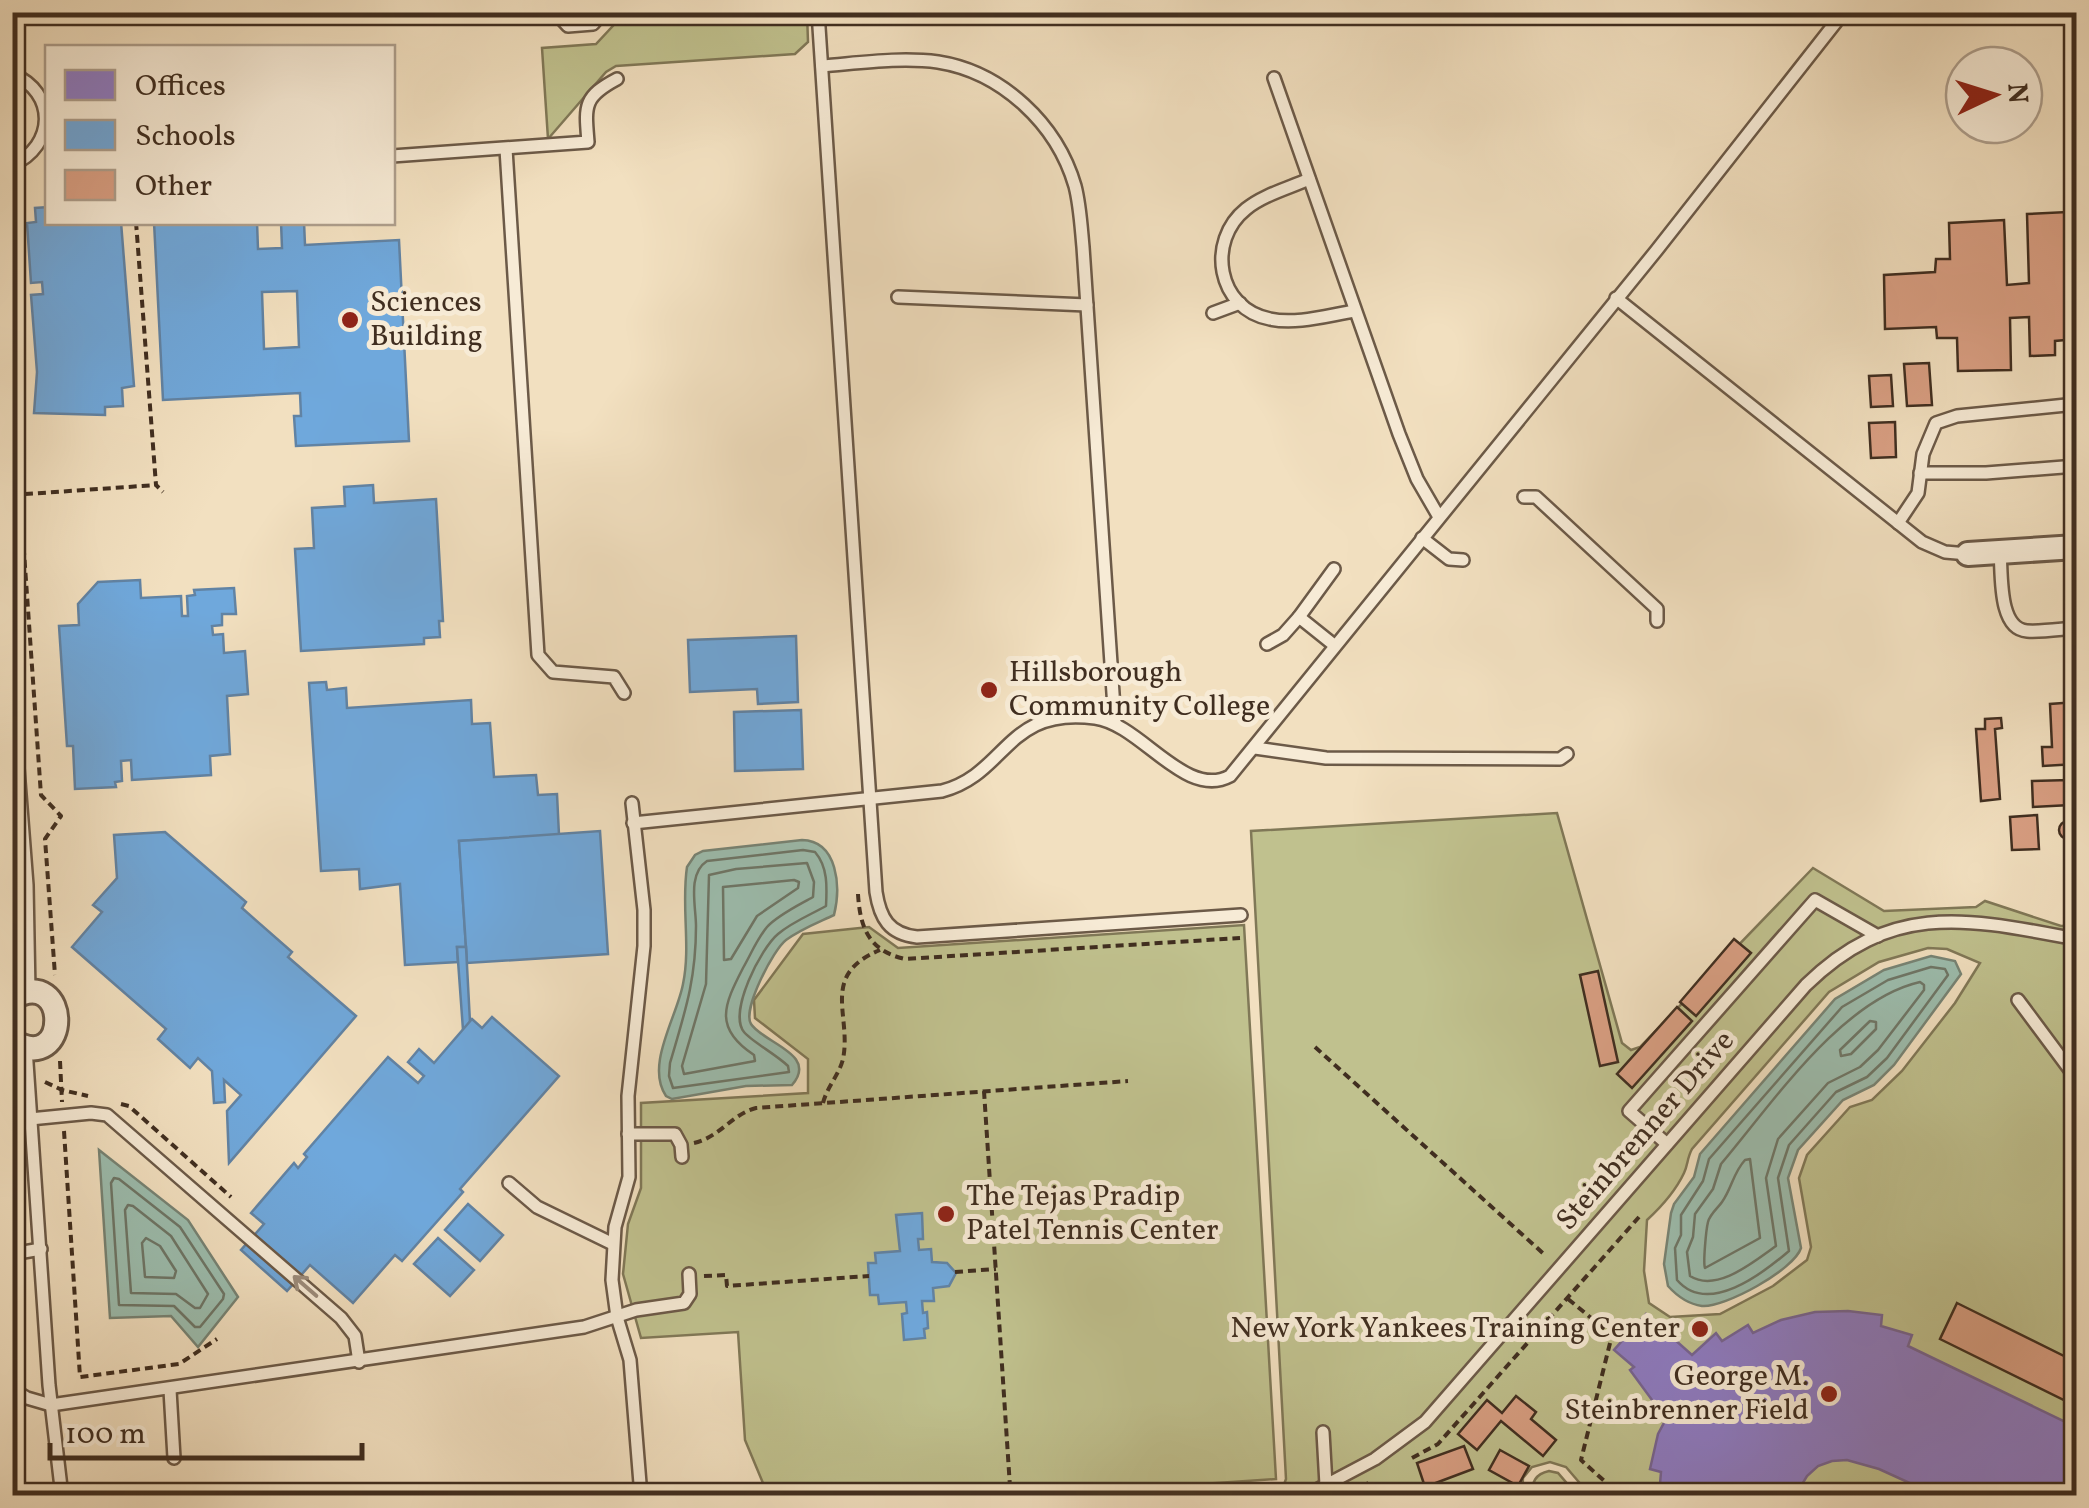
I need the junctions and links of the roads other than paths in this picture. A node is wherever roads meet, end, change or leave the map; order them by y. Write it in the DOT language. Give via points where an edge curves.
graph roads {
  1 [pos="554,12"];
  2 [pos="603,12"];
  3 [pos="818,12"];
  4 [pos="1836,22"];
  5 [pos="822,66"];
  6 [pos="12,74"];
  7 [pos="1274,78"];
  8 [pos="617,79"];
  9 [pos="45,109"];
  10 [pos="506,150"];
  11 [pos="42,153"];
  12 [pos="395,156"];
  13 [pos="12,165"];
  14 [pos="1310,179"];
  15 [pos="898,298"];
  16 [pos="1616,298"];
  17 [pos="1240,303"];
  18 [pos="1087,305"];
  19 [pos="1355,311"];
  20 [pos="1212,313"];
  21 [pos="2076,404"];
  22 [pos="2076,466"];
  23 [pos="1920,473"];
  24 [pos="1524,497"];
  25 [pos="1439,517"];
  26 [pos="1898,523"];
  27 [pos="1422,538"];
  28 [pos="2076,547"];
  29 [pos="2000,552"];
  30 [pos="1968,554"];
  31 [pos="1463,560"];
  32 [pos="1334,570"];
  33 [pos="1300,617"];
  34 [pos="1657,620"];
  35 [pos="2076,628"];
  36 [pos="1267,644"];
  37 [pos="1334,645"];
  38 [pos="12,691"];
  39 [pos="624,693"];
  40 [pos="1115,723"];
  41 [pos="1255,748"];
  42 [pos="1568,754"];
  43 [pos="870,799"];
  44 [pos="632,803"];
  45 [pos="633,823"];
  46 [pos="1241,915"];
  47 [pos="1878,936"];
  48 [pos="2076,939"];
  49 [pos="21,995"];
  50 [pos="2018,1000"];
  51 [pos="19,1045"];
  52 [pos="2076,1078"];
  53 [pos="30,1118"];
  54 [pos="628,1134"];
  55 [pos="1667,1144"];
  56 [pos="682,1151"];
  57 [pos="508,1182"];
  58 [pos="613,1244"];
  59 [pos="40,1250"];
  60 [pos="12,1254"];
  61 [pos="689,1276"];
  62 [pos="617,1317"];
  63 [pos="358,1362"];
  64 [pos="12,1390"];
  65 [pos="170,1390"];
  66 [pos="52,1405"];
  67 [pos="1323,1432"];
  68 [pos="174,1458"];
  69 [pos="1326,1484"];
  70 [pos="62,1496"];
  71 [pos="641,1496"];
  72 [pos="1305,1496"];
  1 -- 2 [label="lane" via="568,26 593,24"];
  3 -- 5 [label="lane"];
  4 -- 16 [label="lane"];
  5 -- 18 [label="lane" via="905,60 954,66 987,78 1034,114 1058,146 1074,185"];
  5 -- 43 [label="lane"];
  6 -- 9 [label="lane" via="37,90"];
  7 -- 14 [label="lane"];
  8 -- 10 [label="lane" via="597,89 585,107 588,142"];
  10 -- 12 [label="lane"];
  10 -- 39 [label="lane" via="538,655 553,672 614,677"];
  11 -- 13 [label="lane"];
  14 -- 17 [label="lane" via="1246,208 1233,223 1220,259 1224,280"];
  14 -- 19 [label="lane"];
  15 -- 18 [label="lane"];
  16 -- 25 [label="lane"];
  16 -- 26 [label="lane"];
  17 -- 19 [label="lane" via="1272,320"];
  17 -- 20 [label="lane"];
  18 -- 40 [label="lane"];
  19 -- 25 [label="lane" via="1417,480"];
  21 -- 23 [label="lane" via="1936,422"];
  22 -- 23 [label="lane"];
  23 -- 26 [label="lane" via="1918,494"];
  24 -- 34 [label="lane" via="1536,497 1657,609"];
  25 -- 27 [label="lane"];
  26 -- 30 [label="lane" via="1934,548"];
  27 -- 31 [label="lane" via="1448,559"];
  27 -- 37 [label="lane"];
  28 -- 29 [label="street"];
  29 -- 30 [label="street"];
  29 -- 35 [label="lane" via="2011,624 2022,631"];
  32 -- 33 [label="lane"];
  33 -- 36 [label="lane"];
  33 -- 37 [label="lane"];
  37 -- 41 [label="lane"];
  38 -- 49 [label="lane" via="27,885"];
  40 -- 41 [label="lane" via="1199,778 1230,776"];
  40 -- 43 [label="lane" via="1085,717 1046,721 1021,732 980,774 956,788"];
  41 -- 42 [label="lane" via="1326,758"];
  43 -- 45 [label="lane"];
  43 -- 46 [label="lane" via="877,902 888,926 902,934"];
  44 -- 45 [label="lane"];
  45 -- 54 [label="lane" via="644,946"];
  47 -- 48 [label="lane, Steinbrenner Drive" via="1978,920"];
  47 -- 55 [label="lane, Steinbrenner Drive" via="1806,985"];
  47 -- 55 [label="lane" via="1815,900 1629,1110"];
  49 -- 51 [label="street" via="38,993 53,1004 58,1020 44,1044"];
  50 -- 52 [label="lane"];
  51 -- 53 [label="lane"];
  53 -- 59 [label="lane"];
  63 -- 53 [label="lane, one-way" via="355,1336 341,1318 107,1115"];
  54 -- 56 [label="lane" via="675,1134"];
  54 -- 58 [label="lane" via="628,1187"];
  55 -- 69 [label="lane, Steinbrenner Drive" via="1425,1422"];
  57 -- 58 [label="lane" via="538,1207"];
  58 -- 62 [label="lane"];
  59 -- 60 [label="lane"];
  59 -- 66 [label="lane"];
  61 -- 62 [label="lane" via="684,1303"];
  62 -- 63 [label="lane"];
  62 -- 71 [label="lane" via="630,1360"];
  63 -- 65 [label="lane"];
  64 -- 66 [label="lane"];
  65 -- 66 [label="lane"];
  65 -- 68 [label="lane"];
  66 -- 70 [label="lane"];
  67 -- 69 [label="lane"];
  69 -- 72 [label="lane, Steinbrenner Drive"];
}
